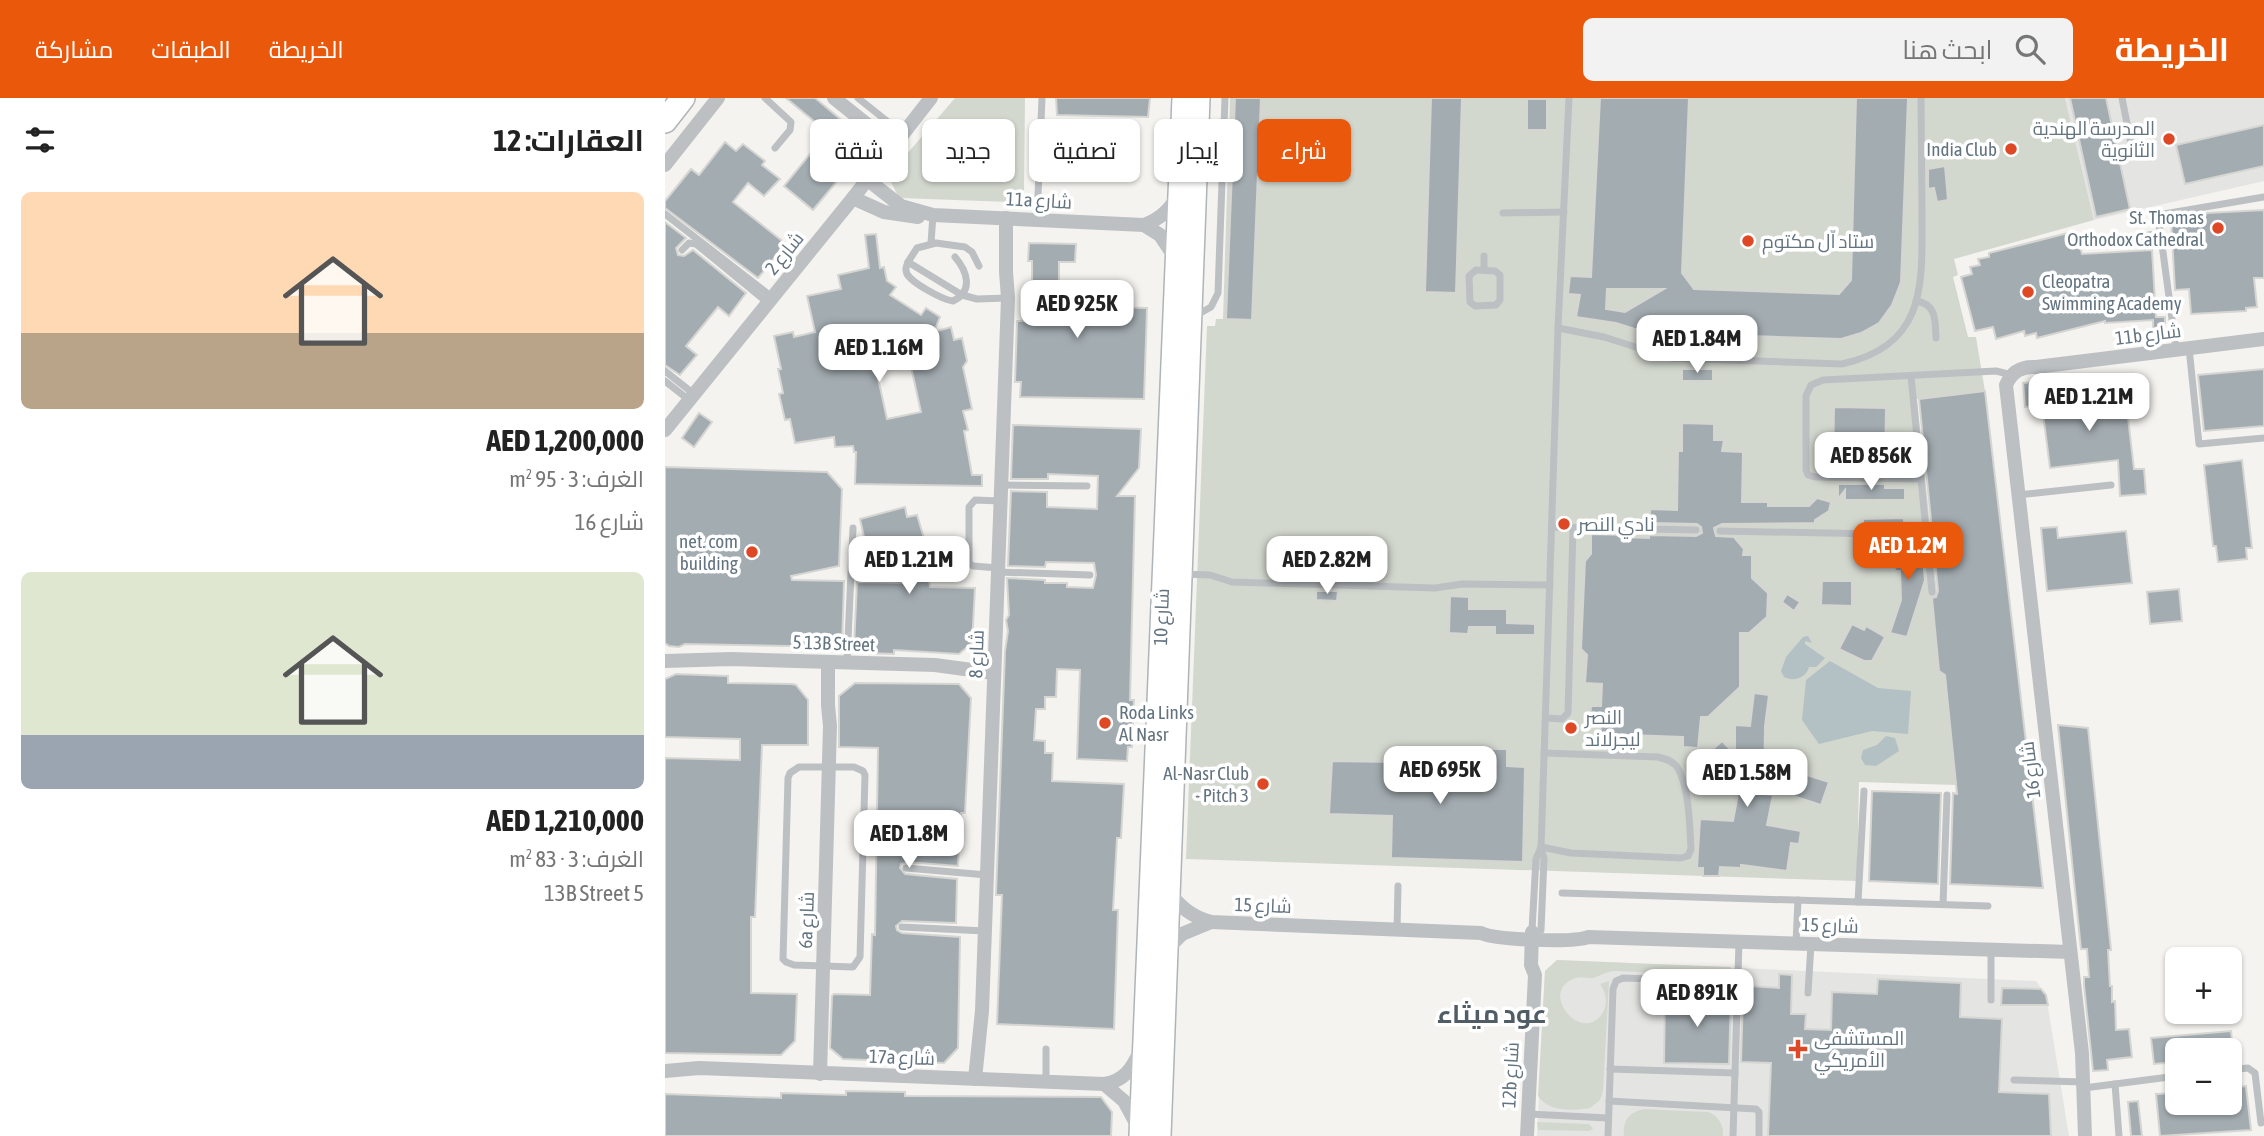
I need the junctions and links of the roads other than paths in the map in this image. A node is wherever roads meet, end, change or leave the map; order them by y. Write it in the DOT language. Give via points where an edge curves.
graph roads {
  1 [pos="684,98"];
  2 [pos="717,98"];
  3 [pos="765,98"];
  4 [pos="834,98"];
  5 [pos="858,98"];
  6 [pos="931,98"];
  7 [pos="1042,98"];
  8 [pos="1182,98"];
  9 [pos="1199,98"];
  10 [pos="1225,98"];
  11 [pos="1569,98"];
  12 [pos="1921,98"];
  13 [pos="2122,98"];
  14 [pos="866,119"];
  15 [pos="878,119"];
  16 [pos="665,121"];
  17 [pos="908,128"];
  18 [pos="2131,144"];
  19 [pos="775,148"];
  20 [pos="665,165"];
  21 [pos="866,182"];
  22 [pos="871,182"];
  23 [pos="1178,193"];
  24 [pos="2264,197"];
  25 [pos="853,198"];
  26 [pos="1564,212"];
  27 [pos="1503,213"];
  28 [pos="665,214"];
  29 [pos="933,215"];
  30 [pos="1011,218"];
  31 [pos="1037,220"];
  32 [pos="1144,225"];
  33 [pos="2160,233"];
  34 [pos="931,243"];
  35 [pos="2106,243"];
  36 [pos="682,250"];
  37 [pos="1484,256"];
  38 [pos="955,257"];
  39 [pos="1176,259"];
  40 [pos="908,262"];
  41 [pos="979,265"];
  42 [pos="1484,270"];
  43 [pos="962,295"];
  44 [pos="1008,298"];
  45 [pos="770,300"];
  46 [pos="1916,301"];
  47 [pos="1191,317"];
  48 [pos="1558,328"];
  49 [pos="1936,338"];
  50 [pos="2264,339"];
  51 [pos="2183,348"];
  52 [pos="665,370"];
  53 [pos="1910,376"];
  54 [pos="2014,378"];
  55 [pos="665,381"];
  56 [pos="692,397"];
  57 [pos="665,430"];
  58 [pos="2264,438"];
  59 [pos="1921,479"];
  60 [pos="1001,485"];
  61 [pos="2112,485"];
  62 [pos="1087,486"];
  63 [pos="2018,495"];
  64 [pos="1000,501"];
  65 [pos="853,527"];
  66 [pos="1552,527"];
  67 [pos="1573,528"];
  68 [pos="1696,530"];
  69 [pos="1720,531"];
  70 [pos="1927,534"];
  71 [pos="998,570"];
  72 [pos="1181,573"];
  73 [pos="1090,575"];
  74 [pos="1551,585"];
  75 [pos="1932,592"];
  76 [pos="665,652"];
  77 [pos="731,659"];
  78 [pos="665,661"];
  79 [pos="838,662"];
  80 [pos="994,668"];
  81 [pos="1546,719"];
  82 [pos="1545,753"];
  83 [pos="829,766"];
  84 [pos="1864,791"];
  85 [pos="1947,795"];
  86 [pos="1541,847"];
  87 [pos="905,868"];
  88 [pos="987,874"];
  89 [pos="1398,887"];
  90 [pos="1168,891"];
  91 [pos="1562,892"];
  92 [pos="1798,900"];
  93 [pos="1858,902"];
  94 [pos="1943,904"];
  95 [pos="1988,906"];
  96 [pos="1211,922"];
  97 [pos="902,928"];
  98 [pos="1397,930"];
  99 [pos="985,931"];
  100 [pos="1537,934"];
  101 [pos="1739,942"];
  102 [pos="1804,944"];
  103 [pos="1166,950"];
  104 [pos="1991,950"];
  105 [pos="2070,952"];
  106 [pos="824,967"];
  107 [pos="1737,982"];
  108 [pos="1808,993"];
  109 [pos="1991,1000"];
  110 [pos="1144,1043"];
  111 [pos="1046,1049"];
  112 [pos="665,1062"];
  113 [pos="699,1068"];
  114 [pos="1610,1069"];
  115 [pos="2242,1069"];
  116 [pos="665,1070"];
  117 [pos="1735,1073"];
  118 [pos="820,1074"];
  119 [pos="2165,1078"];
  120 [pos="980,1079"];
  121 [pos="2014,1080"];
  122 [pos="1046,1082"];
  123 [pos="1104,1084"];
  124 [pos="2115,1084"];
  125 [pos="2083,1085"];
  126 [pos="1609,1101"];
  127 [pos="1734,1107"];
  128 [pos="1527,1114"];
  129 [pos="1608,1118"];
  130 [pos="2261,1122"];
  131 [pos="1147,1135"];
  132 [pos="1527,1136"];
  133 [pos="1608,1136"];
  134 [pos="1733,1136"];
  135 [pos="1759,1136"];
  136 [pos="2085,1136"];
  137 [pos="2119,1136"];
  1 -- 16 [label="main road"];
  2 -- 20 [label="street"];
  3 -- 19 [label="lane" via="791,122"];
  4 -- 14 [label="street"];
  5 -- 15 [label="lane"];
  6 -- 17 [label="street, شارع 2"];
  7 -- 31 [label="lane"];
  8 -- 23 [label="main road, شارع 10"];
  9 -- 47 [label="main road, شارع 10"];
  10 -- 47 [label="lane" via="1218,293 1211,307"];
  11 -- 26 [label="lane"];
  12 -- 46 [label="lane" via="1922,279"];
  13 -- 18 [label="lane"];
  21 -- 25 [label="street, شارع 2"];
  22 -- 29 [label="street, 11a شارع" via="901,206"];
  23 -- 32 [label="street" via="1162,216"];
  23 -- 39 [label="main road, شارع 10"];
  24 -- 33 [label="lane" via="2160,213"];
  25 -- 29 [label="street, 11a شارع" via="894,215"];
  25 -- 45 [label="street, شارع 2"];
  26 -- 27 [label="lane"];
  26 -- 48 [label="lane"];
  28 -- 45 [label="lane"];
  29 -- 30 [label="street, 11a شارع"];
  29 -- 34 [label="lane"];
  30 -- 31 [label="street, 11a شارع"];
  30 -- 44 [label="street, شارع 8"];
  31 -- 32 [label="street, 11a شارع"];
  32 -- 39 [label="street" via="1160,235"];
  33 -- 35 [label="lane"];
  33 -- 51 [label="lane"];
  34 -- 40 [label="lane" via="917,248"];
  34 -- 41 [label="lane" via="965,247"];
  36 -- 45 [label="lane" via="689,243 696,244"];
  37 -- 42 [label="lane"];
  38 -- 43 [label="lane" via="966,273"];
  39 -- 110 [label="main road, شارع 10"];
  40 -- 43 [label="lane"];
  40 -- 43 [label="lane" via="910,278 944,299 953,301"];
  42 -- 42 [label="lane" via="1469,276 1469,299 1475,306 1496,305 1500,300 1500,275"];
  43 -- 44 [label="lane"];
  44 -- 60 [label="street, شارع 8"];
  45 -- 56 [label="street, شارع 2"];
  46 -- 48 [label="lane" via="1896,337 1880,350 1842,364 1670,358"];
  46 -- 49 [label="lane" via="1933,310"];
  47 -- 72 [label="main road, شارع 10"];
  48 -- 66 [label="lane"];
  50 -- 51 [label="street, 11b شارع"];
  51 -- 54 [label="street, 11b شارع" via="2036,368"];
  51 -- 58 [label="lane" via="2199,444"];
  52 -- 56 [label="lane"];
  53 -- 54 [label="lane" via="1996,371"];
  53 -- 59 [label="lane"];
  53 -- 59 [label="lane" via="1823,380 1811,386 1806,396 1806,470 1815,477"];
  54 -- 63 [label="street, شارع 16" via="2008,401"];
  55 -- 56 [label="lane"];
  56 -- 57 [label="street, شارع 2"];
  59 -- 70 [label="lane"];
  60 -- 62 [label="lane"];
  60 -- 64 [label="street, شارع 8"];
  61 -- 63 [label="lane"];
  63 -- 105 [label="street, شارع 16"];
  64 -- 71 [label="street, شارع 8"];
  64 -- 71 [label="lane" via="975,500 969,507 969,563"];
  65 -- 79 [label="lane"];
  66 -- 67 [label="lane"];
  66 -- 74 [label="lane"];
  67 -- 68 [label="lane"];
  67 -- 81 [label="lane" via="1569,713 1562,719"];
  69 -- 70 [label="lane"];
  70 -- 75 [label="lane"];
  71 -- 73 [label="lane"];
  71 -- 80 [label="street, شارع 8"];
  72 -- 74 [label="lane" via="1259,583 1435,588"];
  72 -- 90 [label="main road, شارع 10"];
  74 -- 81 [label="lane"];
  76 -- 77 [label="street, 5 13B Street"];
  77 -- 78 [label="street, 5 13B Street"];
  77 -- 79 [label="street, 5 13B Street"];
  79 -- 80 [label="street, 5 13B Street"];
  79 -- 83 [label="street, 6a شارع" via="828,705"];
  80 -- 88 [label="street, شارع 8"];
  81 -- 82 [label="lane"];
  82 -- 86 [label="lane"];
  82 -- 86 [label="lane" via="1658,757 1673,762 1684,789 1691,849 1681,858 1571,853"];
  83 -- 106 [label="street, 6a شارع"];
  83 -- 106 [label="lane" via="859,768 866,780 859,961 848,968"];
  83 -- 106 [label="lane" via="799,766 788,778 782,955 789,964"];
  84 -- 93 [label="lane"];
  85 -- 94 [label="lane"];
  86 -- 100 [label="lane" via="1536,859"];
  87 -- 88 [label="lane"];
  88 -- 99 [label="street, شارع 8"];
  89 -- 98 [label="lane"];
  90 -- 96 [label="street, شارع 15" via="1192,915"];
  90 -- 103 [label="main road, شارع 10"];
  91 -- 92 [label="lane"];
  92 -- 93 [label="lane"];
  92 -- 102 [label="lane"];
  93 -- 94 [label="lane"];
  94 -- 95 [label="lane"];
  96 -- 98 [label="street, شارع 15"];
  96 -- 103 [label="street, شارع 15" via="1182,934"];
  97 -- 99 [label="lane"];
  98 -- 100 [label="street, شارع 15" via="1481,933 1495,929"];
  99 -- 120 [label="street, شارع 8" via="978,1033"];
  100 -- 101 [label="street, شارع 15" via="1576,932 1588,937"];
  100 -- 128 [label="street, 12b شارع" via="1531,965 1535,975"];
  101 -- 102 [label="street, شارع 15"];
  101 -- 107 [label="lane"];
  102 -- 104 [label="street, شارع 15"];
  102 -- 108 [label="lane"];
  103 -- 131 [label="main road, شارع 10"];
  104 -- 105 [label="street, شارع 15"];
  104 -- 109 [label="lane"];
  105 -- 125 [label="street, شارع 16"];
  106 -- 118 [label="street, 6a شارع"];
  107 -- 114 [label="lane" via="1616,981"];
  107 -- 117 [label="lane"];
  110 -- 123 [label="street" via="1128,1073"];
  110 -- 131 [label="main road, شارع 10"];
  111 -- 122 [label="lane"];
  112 -- 113 [label="street"];
  113 -- 116 [label="street"];
  113 -- 118 [label="street, 17a شارع"];
  114 -- 117 [label="lane"];
  114 -- 126 [label="lane"];
  115 -- 130 [label="lane" via="2255,1073"];
  117 -- 127 [label="lane"];
  118 -- 120 [label="street, 17a شارع"];
  119 -- 124 [label="lane"];
  120 -- 122 [label="street, 17a شارع"];
  121 -- 125 [label="lane"];
  122 -- 123 [label="street, 17a شارع"];
  123 -- 131 [label="street" via="1117,1093"];
  124 -- 125 [label="lane"];
  124 -- 137 [label="lane"];
  125 -- 136 [label="street, شارع 16"];
  126 -- 127 [label="lane"];
  126 -- 129 [label="lane"];
  127 -- 134 [label="lane"];
  127 -- 135 [label="lane" via="1758,1110"];
  128 -- 129 [label="lane"];
  128 -- 132 [label="street, 12b شارع"];
  129 -- 133 [label="lane"];
}
